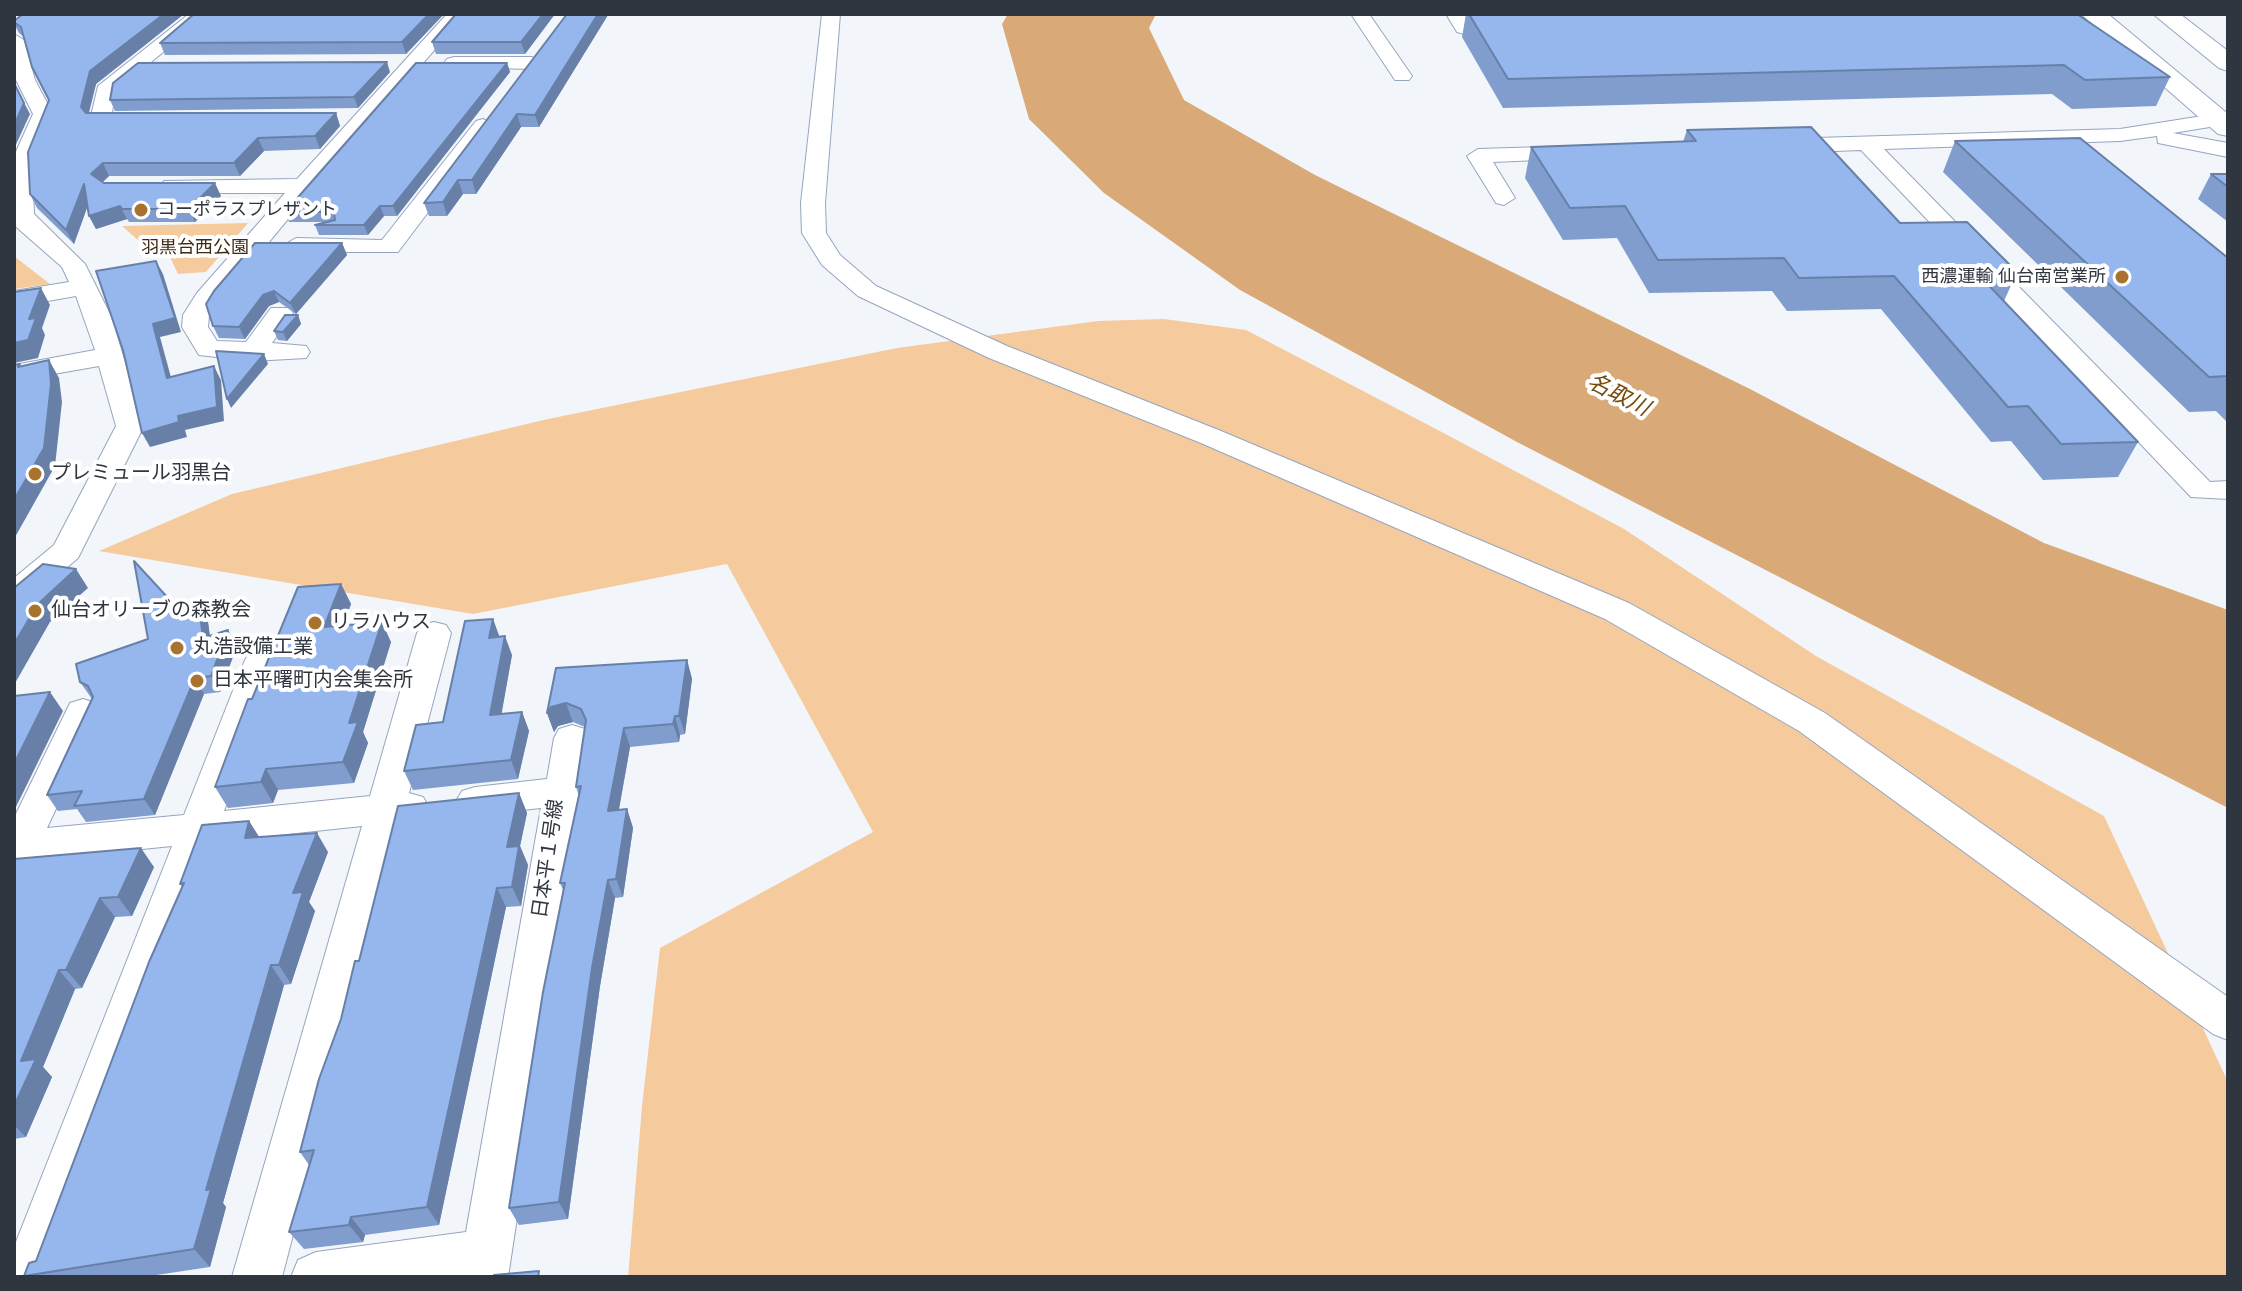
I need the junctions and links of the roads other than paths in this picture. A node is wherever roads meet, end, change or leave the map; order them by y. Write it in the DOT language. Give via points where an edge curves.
graph roads {
  1 [pos="14,14"];
  2 [pos="51,14"];
  3 [pos="200,14"];
  4 [pos="457,14"];
  5 [pos="831,14"];
  6 [pos="1360,14"];
  7 [pos="1455,14"];
  8 [pos="2093,14"];
  9 [pos="2115,14"];
  10 [pos="2165,14"];
  11 [pos="1528,26"];
  12 [pos="14,40"];
  13 [pos="382,63"];
  14 [pos="412,63"];
  15 [pos="2228,63"];
  16 [pos="138,64"];
  17 [pos="168,64"];
  18 [pos="1402,76"];
  19 [pos="513,87"];
  20 [pos="494,112"];
  21 [pos="363,117"];
  22 [pos="332,118"];
  23 [pos="163,119"];
  24 [pos="2225,121"];
  25 [pos="2120,135"];
  26 [pos="1865,142"];
  27 [pos="1755,148"];
  28 [pos="2228,150"];
  29 [pos="1601,153"];
  30 [pos="17,165"];
  31 [pos="155,186"];
  32 [pos="303,186"];
  33 [pos="1504,198"];
  34 [pos="18,217"];
  35 [pos="255,244"];
  36 [pos="84,287"];
  37 [pos="14,299"];
  38 [pos="280,313"];
  39 [pos="297,352"];
  40 [pos="252,353"];
  41 [pos="107,356"];
  42 [pos="14,373"];
  43 [pos="2228,490"];
  44 [pos="14,595"];
  45 [pos="434,633"];
  46 [pos="262,660"];
  47 [pos="83,712"];
  48 [pos="572,738"];
  49 [pos="562,792"];
  50 [pos="389,810"];
  51 [pos="200,827"];
  52 [pos="16,850"];
  53 [pos="2228,1021"];
  54 [pos="485,1265"];
  55 [pos="27,1277"];
  56 [pos="257,1277"];
  57 [pos="316,1277"];
  1 -- 2 [label="street"];
  3 -- 16 [label="street"];
  4 -- 14 [label="street"];
  5 -- 53 [label="street" via="814,233 831,260 867,291 998,352 1617,611 1812,722"];
  6 -- 18 [label="street"];
  7 -- 11 [label="street" via="1464,28"];
  8 -- 24 [label="highway"];
  9 -- 24 [label="highway"];
  10 -- 15 [label="highway"];
  12 -- 30 [label="street" via="25,80 43,114"];
  13 -- 14 [label="street"];
  14 -- 19 [label="street" via="536,57"];
  14 -- 21 [label="street"];
  16 -- 17 [label="street"];
  16 -- 23 [label="street" via="105,90 101,120"];
  20 -- 35 [label="street" via="389,247"];
  21 -- 22 [label="street"];
  21 -- 32 [label="street"];
  24 -- 25 [label="street"];
  25 -- 26 [label="street" via="2080,147 2051,137"];
  25 -- 28 [label="street"];
  26 -- 27 [label="street"];
  26 -- 43 [label="street" via="2202,491"];
  29 -- 33 [label="street" via="1478,156"];
  30 -- 34 [label="street"];
  31 -- 32 [label="street"];
  32 -- 35 [label="street"];
  34 -- 36 [label="street" via="73,264"];
  35 -- 40 [label="street" via="206,298 195,327 208,349"];
  36 -- 37 [label="street"];
  36 -- 41 [label="street" via="98,316"];
  38 -- 40 [label="street"];
  39 -- 40 [label="street"];
  41 -- 42 [label="street"];
  41 -- 44 [label="street" via="130,426 67,551"];
  45 -- 50 [label="street"];
  46 -- 51 [label="street"];
  47 -- 52 [label="street"];
  48 -- 49 [label="street"];
  49 -- 50 [label="street, 日本平１号線"];
  49 -- 54 [label="street, 日本平１号線"];
  50 -- 51 [label="street, 日本平１号線"];
  50 -- 56 [label="street"];
  51 -- 52 [label="street, 日本平１号線"];
  51 -- 55 [label="street"];
  54 -- 57 [label="street"];
}
